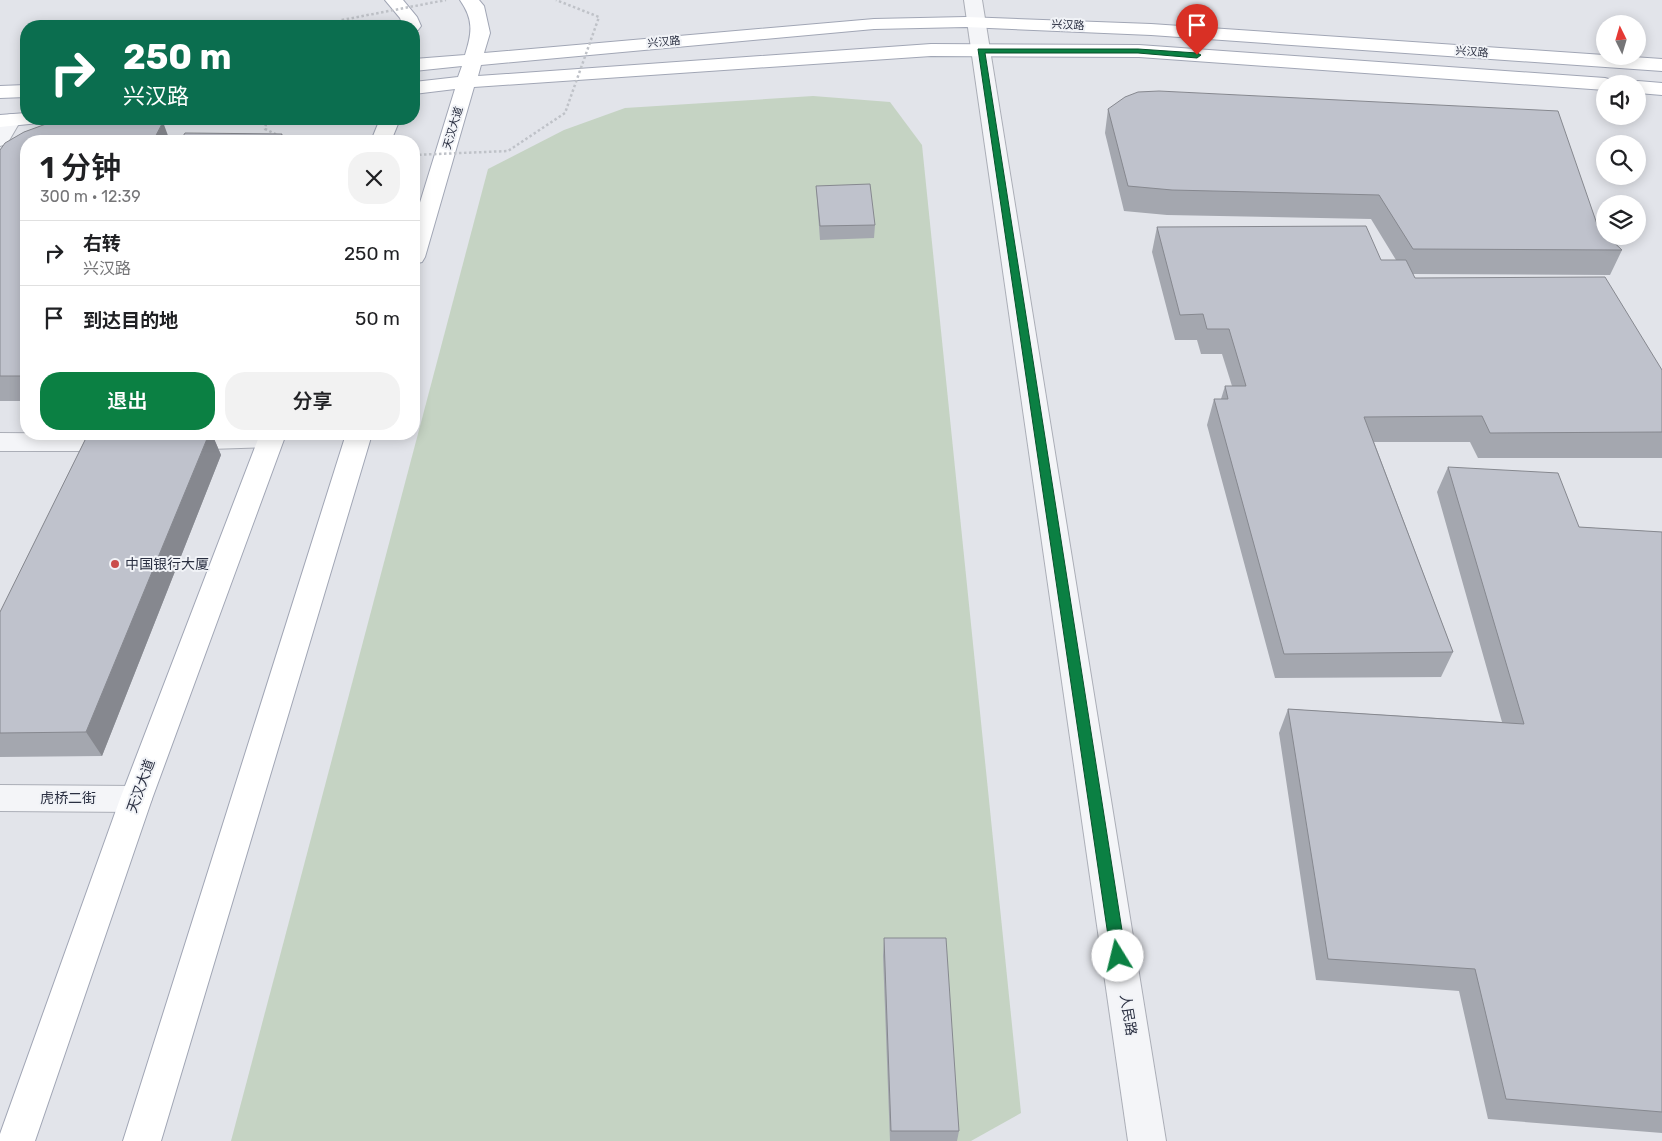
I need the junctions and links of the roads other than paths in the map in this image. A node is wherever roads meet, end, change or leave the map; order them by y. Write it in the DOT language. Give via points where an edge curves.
graph roads {
  1 [pos="394,0"];
  2 [pos="469,0"];
  3 [pos="975,10"];
  4 [pos="410,20"];
  5 [pos="981,50"];
  6 [pos="474,58"];
  7 [pos="420,64"];
  8 [pos="1662,65"];
  9 [pos="468,82"];
  10 [pos="1596,83"];
  11 [pos="420,87"];
  12 [pos="1646,87"];
  13 [pos="1662,88"];
  14 [pos="20,90"];
  15 [pos="0,92"];
  16 [pos="20,120"];
  17 [pos="6,121"];
  18 [pos="0,140"];
  19 [pos="420,238"];
  20 [pos="174,440"];
  21 [pos="271,440"];
  22 [pos="358,440"];
  23 [pos="0,442"];
  24 [pos="0,798"];
  25 [pos="136,799"];
  26 [pos="16,1141"];
  27 [pos="142,1141"];
  28 [pos="1147,1141"];
  1 -- 4 [label="main road"];
  2 -- 6 [label="main road, 天汉大道" via="475,6 481,33"];
  3 -- 5 [label="street, 人民路"];
  3 -- 6 [label="main road, 兴汉路" via="874,24"];
  3 -- 8 [label="main road, 兴汉路" via="1172,31"];
  5 -- 9 [label="main road, 兴汉路" via="932,50"];
  5 -- 10 [label="main road, 兴汉路" via="1138,51"];
  5 -- 28 [label="street, 人民路"];
  6 -- 7 [label="main road, 兴汉路"];
  6 -- 9 [label="main road, 天汉大道"];
  9 -- 11 [label="main road, 兴汉路"];
  9 -- 19 [label="main road, 天汉大道"];
  12 -- 13 [label="main road"];
  14 -- 15 [label="main road"];
  16 -- 17 [label="main road"];
  17 -- 18 [label="street"];
  20 -- 23 [label="street"];
  21 -- 25 [label="main road, 天汉大道"];
  22 -- 27 [label="main road"];
  24 -- 25 [label="street, 虎桥二街"];
  25 -- 26 [label="main road, 天汉大道"];
}
